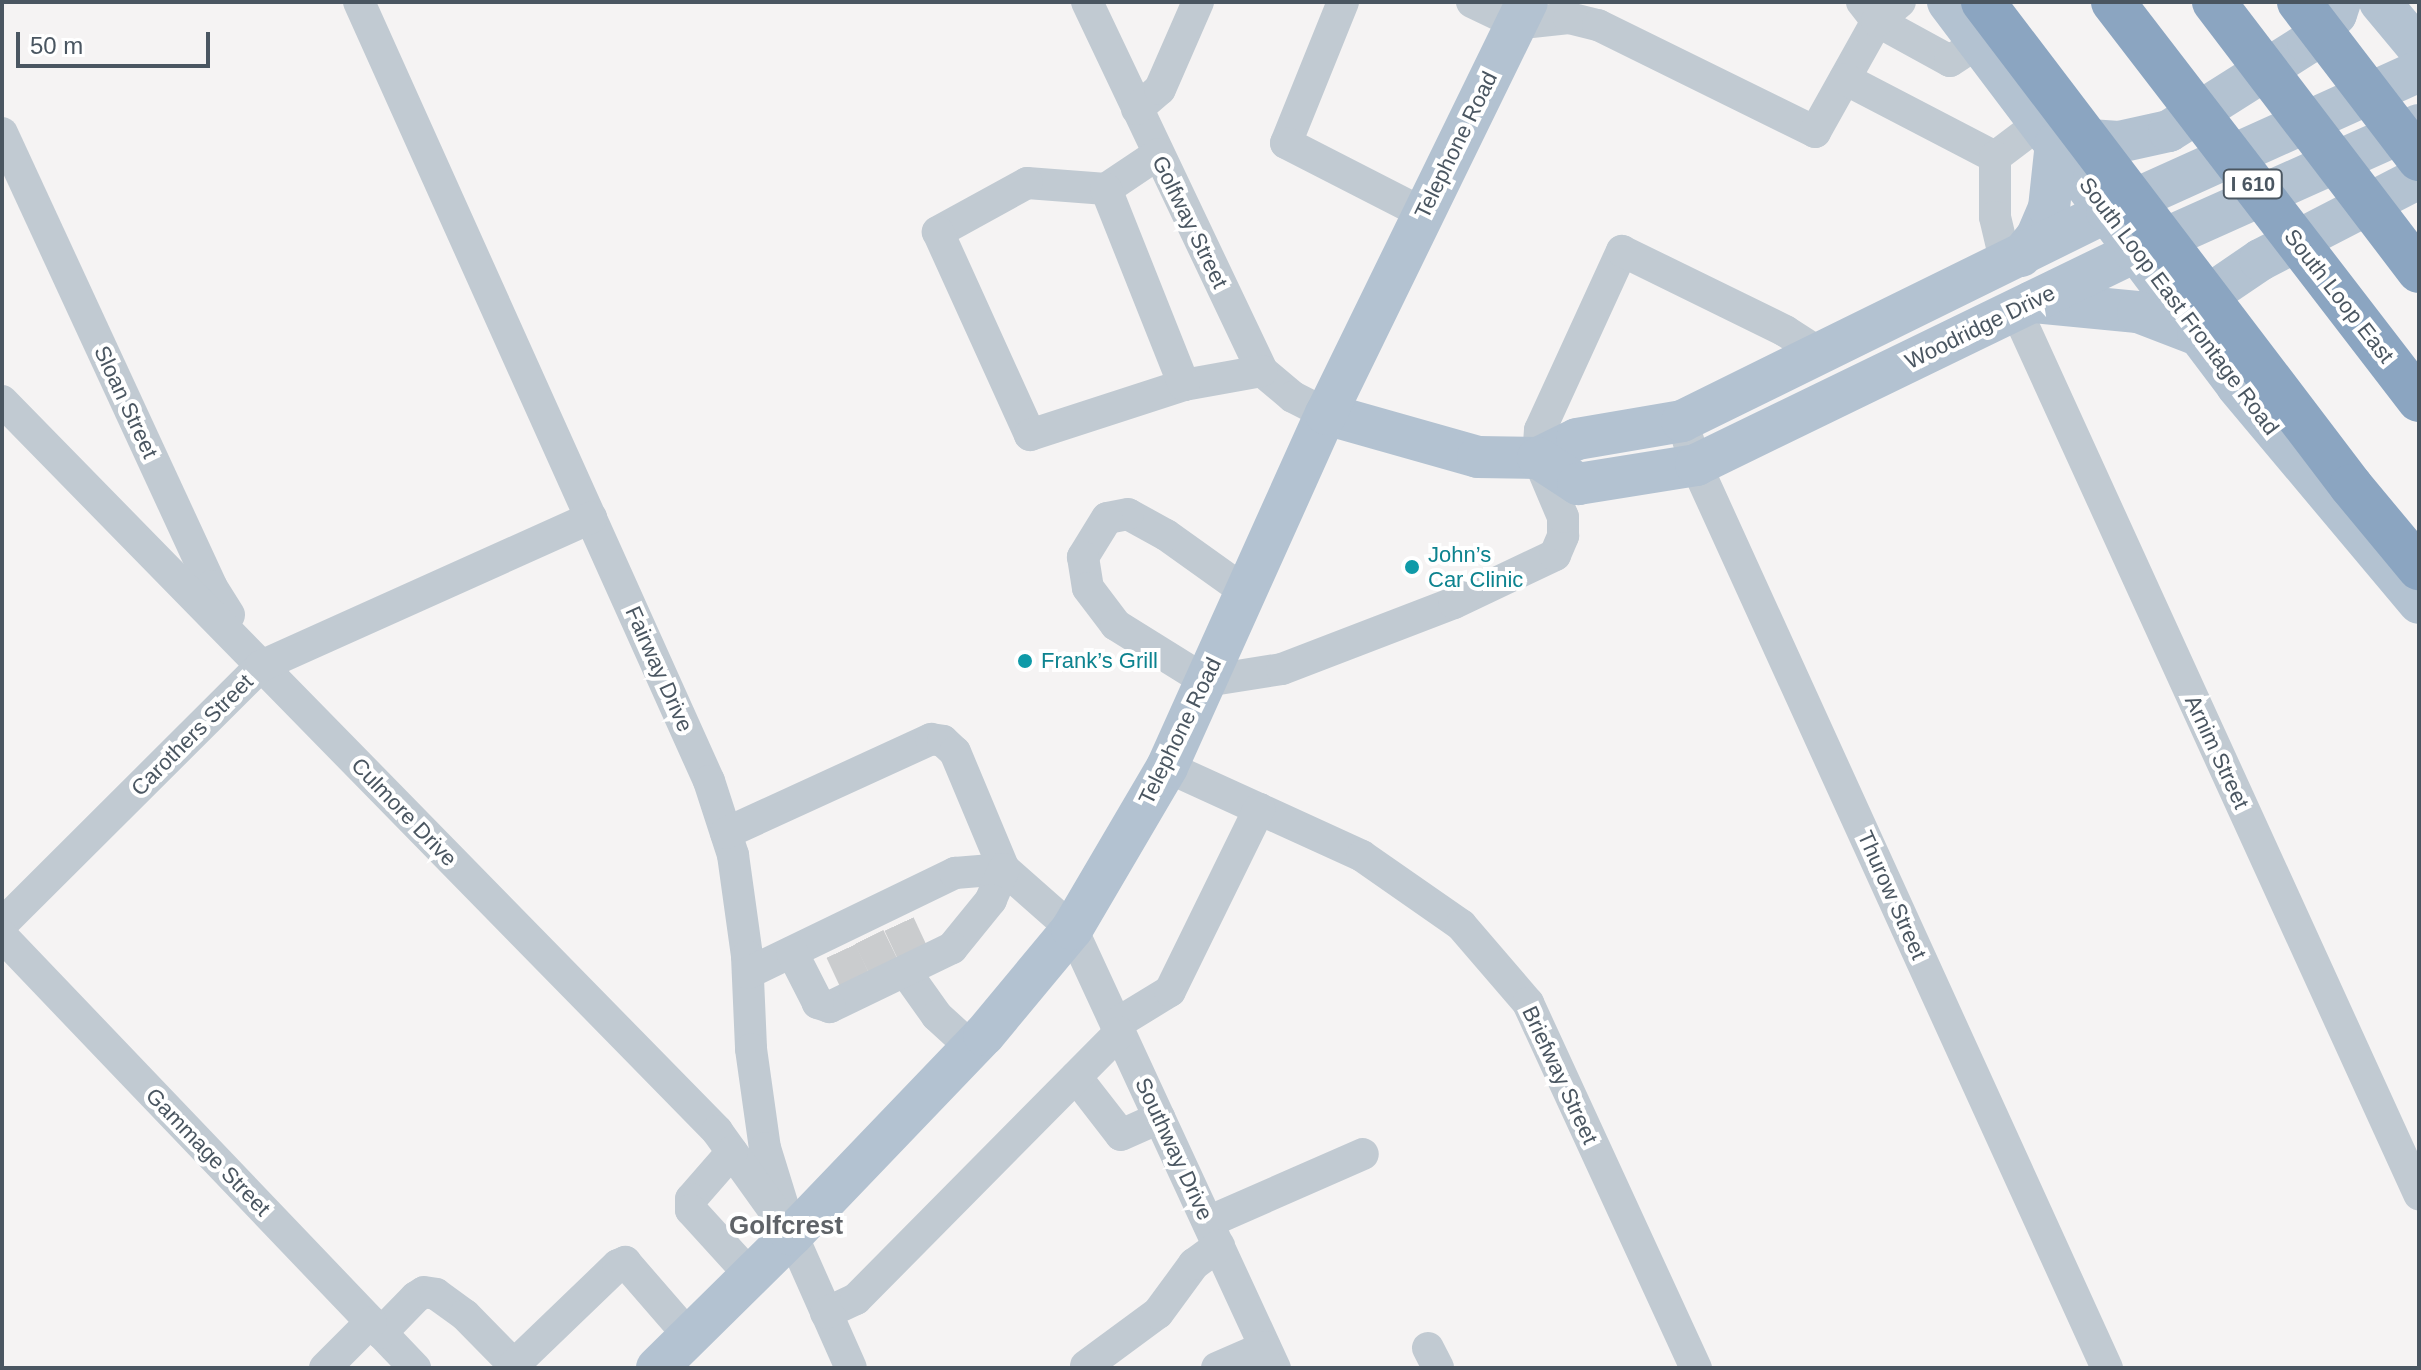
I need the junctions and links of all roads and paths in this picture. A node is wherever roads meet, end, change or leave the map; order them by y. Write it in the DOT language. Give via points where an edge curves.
graph roads {
  1 [pos="359,2"];
  2 [pos="1087,2"];
  3 [pos="1198,2"];
  4 [pos="1343,2"];
  5 [pos="1472,2"];
  6 [pos="1948,2"];
  7 [pos="2113,2"];
  8 [pos="2214,2"];
  9 [pos="2299,2"];
  10 [pos="2340,2"];
  11 [pos="2380,2"];
  12 [pos="1880,8"];
  13 [pos="1518,13"];
  14 [pos="1604,14"];
  15 [pos="1981,22"];
  16 [pos="2419,49"];
  17 [pos="2419,71"];
  18 [pos="1845,79"];
  19 [pos="1137,109"];
  20 [pos="2419,125"];
  21 [pos="2,133"];
  22 [pos="2049,134"];
  23 [pos="1158,154"];
  24 [pos="1995,157"];
  25 [pos="2419,159"];
  26 [pos="2419,178"];
  27 [pos="1106,189"];
  28 [pos="2107,212"];
  29 [pos="1423,213"];
  30 [pos="2135,252"];
  31 [pos="2014,260"];
  32 [pos="2414,264"];
  33 [pos="2024,306"];
  34 [pos="2198,335"];
  35 [pos="1821,354"];
  36 [pos="1262,371"];
  37 [pos="1184,385"];
  38 [pos="2419,400"];
  39 [pos="2,401"];
  40 [pos="1326,414"];
  41 [pos="1682,421"];
  42 [pos="1538,458"];
  43 [pos="1696,465"];
  44 [pos="591,518"];
  45 [pos="2370,547"];
  46 [pos="2419,568"];
  47 [pos="2419,588"];
  48 [pos="1246,592"];
  49 [pos="2419,603"];
  50 [pos="261,666"];
  51 [pos="1206,681"];
  52 [pos="1167,767"];
  53 [pos="1259,809"];
  54 [pos="726,833"];
  55 [pos="1004,869"];
  56 [pos="2,924"];
  57 [pos="1072,929"];
  58 [pos="2,936"];
  59 [pos="792,952"];
  60 [pos="878,952"];
  61 [pos="748,973"];
  62 [pos="1118,1028"];
  63 [pos="972,1048"];
  64 [pos="1076,1077"];
  65 [pos="1159,1118"];
  66 [pos="732,1152"];
  67 [pos="1363,1154"];
  68 [pos="2419,1194"];
  69 [pos="1213,1234"];
  70 [pos="792,1235"];
  71 [pos="751,1276"];
  72 [pos="826,1313"];
  73 [pos="376,1327"];
  74 [pos="689,1336"];
  75 [pos="1270,1357"];
  76 [pos="1086,1366"];
  77 [pos="516,1367"];
  78 [pos="325,1368"];
  79 [pos="415,1368"];
  80 [pos="657,1368"];
  81 [pos="851,1368"];
  82 [pos="1217,1368"];
  83 [pos="1696,1368"];
  84 [pos="2107,1368"];
  1 -- 44 [label="street, Fairway Drive"];
  2 -- 19 [label="street, Golfway Street"];
  3 -- 19 [label="street" via="1160,89"];
  4 -- 29 [label="street" via="1286,143"];
  5 -- 13 [label="street"];
  6 -- 15 [label="main road, South Loop East Frontage Road"];
  7 -- 38 [label="highway, South Loop East / I 610"];
  8 -- 32 [label="highway"];
  9 -- 25 [label="highway"];
  10 -- 22 [label="main road" via="2336,14 2308,43 2169,131 2119,142"];
  11 -- 16 [label="main road"];
  12 -- 15 [label="street" via="1950,61"];
  12 -- 18 [label="street"];
  13 -- 14 [label="street" via="1569,18"];
  13 -- 29 [label="main road, Telephone Road"];
  14 -- 18 [label="street" via="1815,132"];
  15 -- 22 [label="main road, South Loop East Frontage Road"];
  15 -- 46 [label="highway"];
  17 -- 28 [label="main road, Woodridge Drive"];
  18 -- 24 [label="street"];
  19 -- 23 [label="street, Golfway Street"];
  20 -- 30 [label="main road, Woodridge Drive"];
  21 -- 50 [label="street, Sloan Street" via="211,586"];
  22 -- 24 [label="street"];
  22 -- 28 [label="main road, South Loop East Frontage Road"];
  22 -- 31 [label="main road" via="2049,208 2037,236"];
  23 -- 27 [label="street"];
  23 -- 36 [label="street, Golfway Street"];
  24 -- 31 [label="street" via="1995,217"];
  26 -- 34 [label="main road" via="2260,260 2219,288"];
  27 -- 37 [label="street"];
  27 -- 37 [label="street" via="1027,183 938,232 1030,435"];
  28 -- 30 [label="main road, South Loop East Frontage Road"];
  28 -- 31 [label="main road, Woodridge Drive"];
  29 -- 40 [label="main road, Telephone Road"];
  30 -- 33 [label="main road, Woodridge Drive"];
  30 -- 34 [label="main road, South Loop East Frontage Road"];
  31 -- 35 [label="main road, Woodridge Drive"];
  33 -- 34 [label="main road" via="2138,312"];
  33 -- 43 [label="main road, Woodridge Drive"];
  33 -- 68 [label="street, Arnim Street"];
  34 -- 45 [label="main road, South Loop East Frontage Road"];
  35 -- 41 [label="main road, Woodridge Drive"];
  35 -- 42 [label="street" via="1622,251 1540,430"];
  36 -- 37 [label="street"];
  36 -- 40 [label="street, Golfway Street" via="1293,397"];
  39 -- 50 [label="street, Culmore Drive"];
  40 -- 42 [label="main road, Woodridge Drive" via="1478,457"];
  40 -- 48 [label="main road, Telephone Road"];
  41 -- 42 [label="main road, Woodridge Drive" via="1577,439"];
  41 -- 43 [label="street, Thurow Street"];
  42 -- 43 [label="main road, Woodridge Drive" via="1578,484"];
  42 -- 51 [label="street" via="1563,517 1555,555 1454,603 1282,669"];
  43 -- 84 [label="street, Thurow Street"];
  44 -- 50 [label="street, Carothers Street"];
  44 -- 54 [label="street, Fairway Drive" via="709,781"];
  45 -- 47 [label="highway"];
  45 -- 49 [label="main road, South Loop East Frontage Road"];
  48 -- 51 [label="main road, Telephone Road"];
  48 -- 51 [label="street" via="1128,514 1107,518 1083,557 1088,588 1116,625"];
  50 -- 56 [label="street, Carothers Street"];
  50 -- 66 [label="street, Culmore Drive"];
  51 -- 52 [label="main road, Telephone Road"];
  52 -- 53 [label="street, Briefway Street"];
  52 -- 57 [label="main road, Telephone Road"];
  53 -- 62 [label="street" via="1170,991"];
  53 -- 83 [label="street, Briefway Street" via="1362,856 1461,925 1528,1003"];
  54 -- 55 [label="street" via="931,739 955,752"];
  54 -- 61 [label="street, Fairway Drive"];
  55 -- 57 [label="street"];
  55 -- 60 [label="street" via="955,873"];
  55 -- 60 [label="street" via="991,900 952,948"];
  57 -- 62 [label="street, Southway Drive"];
  57 -- 63 [label="main road, Telephone Road"];
  58 -- 73 [label="street, Gammage Street"];
  59 -- 60 [label="street"];
  59 -- 60 [label="street" via="824,1008"];
  59 -- 61 [label="street"];
  60 -- 63 [label="street"];
  61 -- 70 [label="street, Fairway Drive" via="751,1049 765,1148"];
  62 -- 64 [label="street"];
  62 -- 65 [label="street, Southway Drive"];
  63 -- 70 [label="main road, Telephone Road"];
  64 -- 65 [label="street" via="1121,1135"];
  64 -- 72 [label="street" via="856,1299"];
  65 -- 69 [label="street, Southway Drive"];
  66 -- 70 [label="street, Culmore Drive"];
  66 -- 71 [label="street" via="691,1199 691,1210"];
  67 -- 69 [label="street"];
  69 -- 75 [label="street, Southway Drive"];
  69 -- 76 [label="street" via="1158,1313"];
  70 -- 71 [label="main road, Telephone Road"];
  70 -- 72 [label="street, Fairway Drive"];
  71 -- 74 [label="main road, Telephone Road"];
  72 -- 81 [label="street, Fairway Drive"];
  73 -- 77 [label="street" via="424,1292 436,1294 465,1315"];
  73 -- 78 [label="street"];
  73 -- 79 [label="street, Gammage Street"];
  74 -- 77 [label="street" via="625,1262"];
  74 -- 80 [label="main road, Telephone Road"];
  75 -- 82 [label="street"];
}
